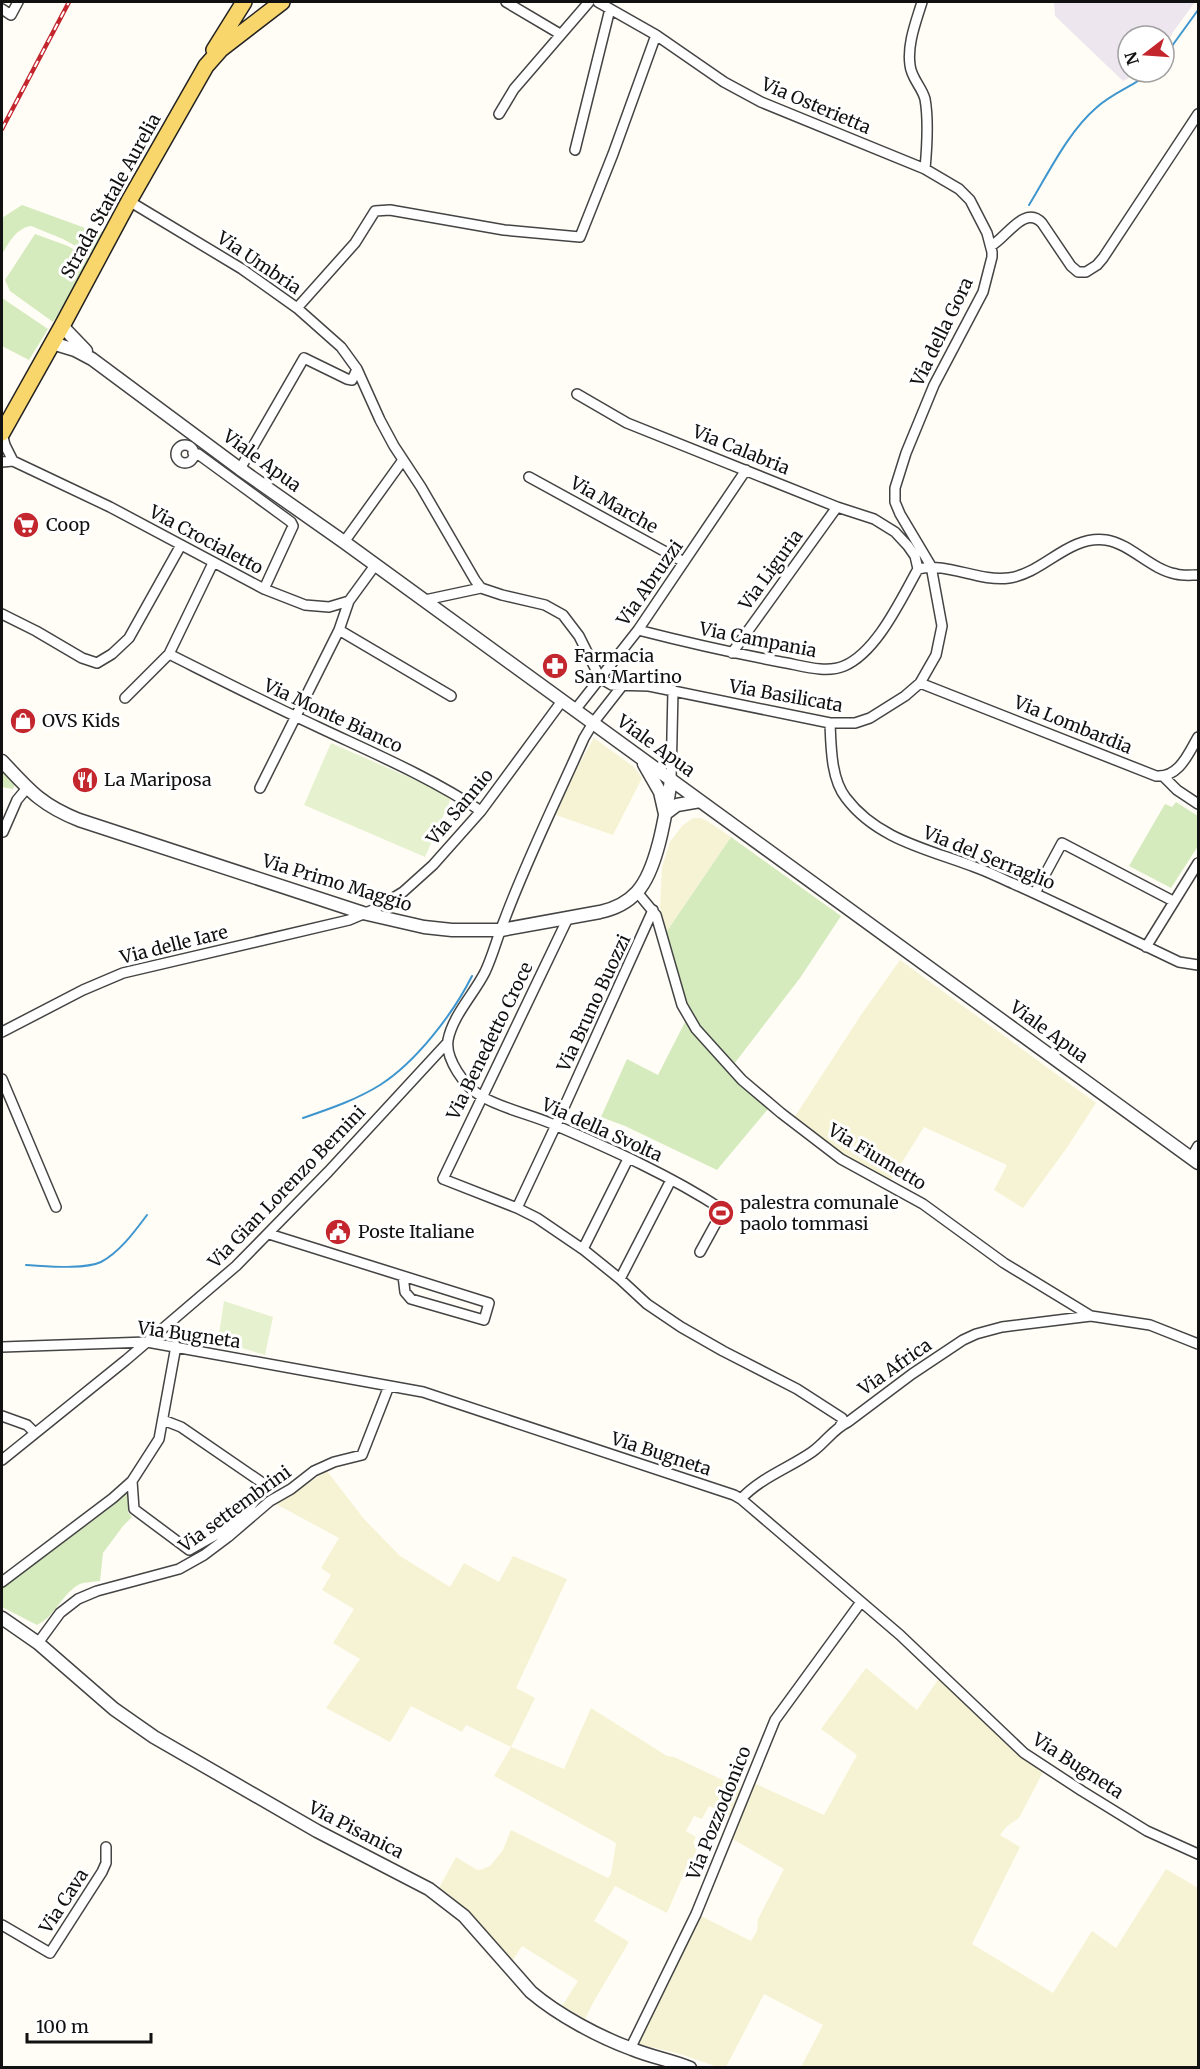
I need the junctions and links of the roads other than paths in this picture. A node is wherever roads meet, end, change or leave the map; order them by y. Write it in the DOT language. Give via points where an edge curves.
graph roads {
  1 [pos="18,2"];
  2 [pos="244,2"];
  3 [pos="282,2"];
  4 [pos="506,2"];
  5 [pos="589,2"];
  6 [pos="598,2"];
  7 [pos="922,2"];
  8 [pos="2,9"];
  9 [pos="610,9"];
  10 [pos="560,34"];
  11 [pos="656,34"];
  12 [pos="211,59"];
  13 [pos="499,114"];
  14 [pos="1198,114"];
  15 [pos="575,150"];
  16 [pos="925,169"];
  17 [pos="129,201"];
  18 [pos="991,246"];
  19 [pos="297,308"];
  20 [pos="62,326"];
  21 [pos="52,343"];
  22 [pos="92,359"];
  23 [pos="357,369"];
  24 [pos="577,394"];
  25 [pos="2,433"];
  26 [pos="193,453"];
  27 [pos="404,460"];
  28 [pos="13,461"];
  29 [pos="2,462"];
  30 [pos="240,470"];
  31 [pos="746,470"];
  32 [pos="529,477"];
  33 [pos="837,507"];
  34 [pos="905,523"];
  35 [pos="895,532"];
  36 [pos="344,542"];
  37 [pos="181,545"];
  38 [pos="684,562"];
  39 [pos="213,563"];
  40 [pos="376,564"];
  41 [pos="931,566"];
  42 [pos="918,569"];
  43 [pos="1198,575"];
  44 [pos="481,588"];
  45 [pos="264,589"];
  46 [pos="425,600"];
  47 [pos="349,601"];
  48 [pos="2,614"];
  49 [pos="339,630"];
  50 [pos="638,630"];
  51 [pos="732,653"];
  52 [pos="169,654"];
  53 [pos="600,678"];
  54 [pos="920,682"];
  55 [pos="622,686"];
  56 [pos="673,690"];
  57 [pos="451,696"];
  58 [pos="125,698"];
  59 [pos="562,701"];
  60 [pos="575,710"];
  61 [pos="294,716"];
  62 [pos="593,723"];
  63 [pos="830,723"];
  64 [pos="1198,737"];
  65 [pos="640,758"];
  66 [pos="2,761"];
  67 [pos="1164,777"];
  68 [pos="671,780"];
  69 [pos="27,788"];
  70 [pos="260,788"];
  71 [pos="700,801"];
  72 [pos="1198,804"];
  73 [pos="481,811"];
  74 [pos="665,814"];
  75 [pos="3,832"];
  76 [pos="1198,863"];
  77 [pos="637,892"];
  78 [pos="1035,893"];
  79 [pos="1173,901"];
  80 [pos="653,910"];
  81 [pos="363,913"];
  82 [pos="568,918"];
  83 [pos="501,930"];
  84 [pos="1146,946"];
  85 [pos="1198,965"];
  86 [pos="2,1032"];
  87 [pos="448,1042"];
  88 [pos="2,1079"];
  89 [pos="481,1097"];
  90 [pos="556,1125"];
  91 [pos="1198,1146"];
  92 [pos="628,1159"];
  93 [pos="1195,1161"];
  94 [pos="671,1180"];
  95 [pos="56,1207"];
  96 [pos="517,1208"];
  97 [pos="269,1234"];
  98 [pos="583,1249"];
  99 [pos="700,1252"];
  100 [pos="403,1276"];
  101 [pos="620,1279"];
  102 [pos="1091,1316"];
  103 [pos="147,1342"];
  104 [pos="1198,1344"];
  105 [pos="176,1346"];
  106 [pos="2,1347"];
  107 [pos="389,1386"];
  108 [pos="2,1416"];
  109 [pos="163,1420"];
  110 [pos="840,1426"];
  111 [pos="35,1433"];
  112 [pos="2,1460"];
  113 [pos="132,1482"];
  114 [pos="741,1499"];
  115 [pos="2,1582"];
  116 [pos="861,1602"];
  117 [pos="2,1618"];
  118 [pos="38,1643"];
  119 [pos="106,1847"];
  120 [pos="1198,1854"];
  121 [pos="2,1925"];
  122 [pos="630,2049"];
  123 [pos="690,2067"];
  1 -- 8 [label="street" via="11,15"];
  2 -- 12 [label="main road" via="215,46"];
  3 -- 12 [label="main road, Strada Statale Aurelia"];
  4 -- 10 [label="street"];
  5 -- 10 [label="street"];
  6 -- 9 [label="street, Via Osterietta"];
  7 -- 16 [label="street" via="911,39 909,63 925,100"];
  9 -- 11 [label="street, Via Osterietta"];
  9 -- 15 [label="street"];
  10 -- 13 [label="street" via="514,89"];
  11 -- 16 [label="street, Via Osterietta" via="724,82 761,102"];
  11 -- 19 [label="street" via="580,237 375,211 355,243"];
  12 -- 17 [label="main road, Strada Statale Aurelia"];
  14 -- 18 [label="street" via="1097,265 1078,272 1042,223 1030,217"];
  16 -- 18 [label="street, Via Osterietta" via="965,194"];
  17 -- 19 [label="street, Via Umbria" via="242,268"];
  17 -- 20 [label="main road, Strada Statale Aurelia"];
  18 -- 34 [label="street, Via della Gora" via="992,257 982,292 934,385 895,488 895,502"];
  19 -- 23 [label="street, Via Umbria" via="341,347"];
  20 -- 21 [label="main road, Strada Statale Aurelia"];
  20 -- 22 [label="street, Viale Apua"];
  21 -- 22 [label="street, Viale Apua"];
  21 -- 25 [label="main road, Strada Statale Aurelia"];
  22 -- 30 [label="street, Viale Apua"];
  23 -- 27 [label="street, Via Umbria"];
  23 -- 30 [label="street" via="352,380 347,380 304,358"];
  24 -- 31 [label="street, Via Calabria" via="627,423"];
  25 -- 28 [label="street"];
  26 -- 45 [label="street" via="291,522 293,526"];
  27 -- 36 [label="street"];
  27 -- 44 [label="street, Via Umbria"];
  28 -- 29 [label="street"];
  28 -- 37 [label="street, Via Crocialetto"];
  30 -- 36 [label="street, Viale Apua"];
  31 -- 33 [label="street, Via Calabria"];
  31 -- 38 [label="street, Via Abruzzi"];
  32 -- 38 [label="street, Via Marche"];
  33 -- 35 [label="street, Via Calabria" via="874,519"];
  33 -- 51 [label="street, Via Liguria"];
  34 -- 35 [label="street"];
  34 -- 41 [label="street, Via della Gora"];
  35 -- 42 [label="street, Via Calabria" via="915,556"];
  36 -- 40 [label="street, Viale Apua"];
  37 -- 39 [label="street, Via Crocialetto"];
  37 -- 48 [label="street" via="129,638 97,663"];
  38 -- 50 [label="street, Via Abruzzi"];
  39 -- 45 [label="street, Via Crocialetto"];
  39 -- 52 [label="street"];
  40 -- 46 [label="street, Viale Apua"];
  40 -- 47 [label="street"];
  41 -- 42 [label="street"];
  41 -- 43 [label="street" via="1009,578 1073,545 1107,540 1175,574"];
  41 -- 54 [label="street, Via Basilicata" via="941,633 933,662"];
  42 -- 51 [label="street, Via Campania" via="879,635 861,656 843,667 823,669"];
  44 -- 46 [label="street"];
  44 -- 53 [label="street" via="545,605 563,615 579,636"];
  45 -- 47 [label="street, Via Crocialetto" via="305,604 329,607"];
  46 -- 59 [label="street, Viale Apua"];
  47 -- 49 [label="street"];
  49 -- 57 [label="street"];
  49 -- 61 [label="street"];
  50 -- 51 [label="street, Via Campania"];
  50 -- 53 [label="street, Via Abruzzi"];
  52 -- 58 [label="street"];
  52 -- 61 [label="street, Via Monte Bianco"];
  53 -- 55 [label="street, Via Basilicata"];
  53 -- 60 [label="street, Via Abruzzi"];
  54 -- 63 [label="street, Via Basilicata" via="866,720"];
  54 -- 67 [label="street, Via Lombardia"];
  55 -- 56 [label="street, Via Basilicata"];
  55 -- 62 [label="street"];
  56 -- 63 [label="street, Via Basilicata"];
  56 -- 68 [label="street"];
  59 -- 60 [label="street, Viale Apua"];
  59 -- 73 [label="street, Via Sannio"];
  60 -- 62 [label="street, Viale Apua"];
  61 -- 70 [label="street"];
  61 -- 73 [label="street, Via Monte Bianco" via="420,775"];
  62 -- 65 [label="street, Viale Apua"];
  62 -- 83 [label="street, Via Gian Lorenzo Bernini"];
  63 -- 78 [label="street, Via del Serraglio" via="838,785 866,819 906,843"];
  64 -- 67 [label="street" via="1176,771"];
  65 -- 68 [label="street, Viale Apua"];
  65 -- 74 [label="street" via="660,792"];
  66 -- 69 [label="street, Via Primo Maggio"];
  67 -- 72 [label="street"];
  68 -- 71 [label="street, Viale Apua"];
  68 -- 74 [label="street, Via Primo Maggio"];
  69 -- 75 [label="street" via="17,800"];
  69 -- 81 [label="street, Via Primo Maggio" via="48,806 79,820"];
  71 -- 74 [label="street" via="678,805"];
  71 -- 93 [label="street, Viale Apua"];
  73 -- 81 [label="street, Via Sannio" via="415,882"];
  74 -- 77 [label="street, Via Primo Maggio" via="649,872"];
  76 -- 79 [label="street"];
  77 -- 80 [label="street, Via Fiumetto"];
  77 -- 82 [label="street, Via Primo Maggio" via="611,909"];
  78 -- 79 [label="street" via="1062,843"];
  78 -- 84 [label="street, Via del Serraglio"];
  79 -- 84 [label="street"];
  80 -- 90 [label="street, Via Bruno Buozzi"];
  80 -- 102 [label="street, Via Fiumetto" via="686,1015 742,1080 841,1160 923,1204 1004,1263"];
  81 -- 83 [label="street, Via Primo Maggio" via="424,927"];
  81 -- 86 [label="street, Via delle Iare" via="349,920 123,973"];
  82 -- 83 [label="street, Via Primo Maggio"];
  82 -- 89 [label="street, Via Benedetto Croce"];
  83 -- 87 [label="street, Via Gian Lorenzo Bernini" via="484,973"];
  84 -- 85 [label="street, Via del Serraglio" via="1179,962"];
  87 -- 89 [label="street, Via della Svolta" via="457,1071"];
  87 -- 97 [label="street, Via Gian Lorenzo Bernini"];
  88 -- 95 [label="street"];
  89 -- 90 [label="street, Via della Svolta"];
  89 -- 96 [label="street, Via Benedetto Croce" via="443,1179"];
  90 -- 92 [label="street, Via della Svolta"];
  90 -- 96 [label="street, Via Bruno Buozzi"];
  91 -- 93 [label="street"];
  92 -- 94 [label="street, Via della Svolta"];
  92 -- 98 [label="street"];
  94 -- 99 [label="street, Via della Svolta" via="723,1210"];
  94 -- 101 [label="street"];
  96 -- 98 [label="street"];
  97 -- 100 [label="street"];
  97 -- 103 [label="street, Via Gian Lorenzo Bernini"];
  98 -- 101 [label="street"];
  100 -- 100 [label="street" via="405,1292 411,1299 484,1320 489,1303"];
  101 -- 110 [label="street" via="681,1327 838,1414 843,1420"];
  102 -- 104 [label="street, Via Fiumetto" via="1150,1325"];
  102 -- 110 [label="street, Via Africa" via="1002,1326 976,1334"];
  103 -- 105 [label="street, Via Bugneta"];
  103 -- 106 [label="street, Via Bugneta"];
  103 -- 111 [label="street, Via Gian Lorenzo Bernini"];
  105 -- 107 [label="street, Via Bugneta"];
  105 -- 109 [label="street"];
  107 -- 114 [label="street, Via Bugneta" via="423,1392"];
  107 -- 118 [label="street, Via settembrini" via="362,1455 334,1461 314,1471 204,1555 179,1569 78,1599 60,1613"];
  108 -- 111 [label="street" via="27,1425"];
  109 -- 113 [label="street" via="159,1439"];
  109 -- 113 [label="street" via="181,1427 267,1486 226,1529 189,1550 134,1509"];
  110 -- 114 [label="street, Via Africa" via="815,1449"];
  111 -- 112 [label="street, Via Gian Lorenzo Bernini"];
  113 -- 115 [label="street"];
  114 -- 116 [label="street, Via Bugneta"];
  116 -- 120 [label="street, Via Bugneta" via="1024,1753 1148,1831"];
  116 -- 122 [label="street, Via Pozzodonico" via="775,1720 696,1914"];
  117 -- 118 [label="street, Via Pisanica"];
  118 -- 122 [label="street, Via Pisanica" via="114,1709 154,1737 317,1832 429,1889 464,1916 542,2001"];
  119 -- 121 [label="street, Via Cava" via="102,1872 50,1953"];
  122 -- 123 [label="street, Via Pisanica"];
}
